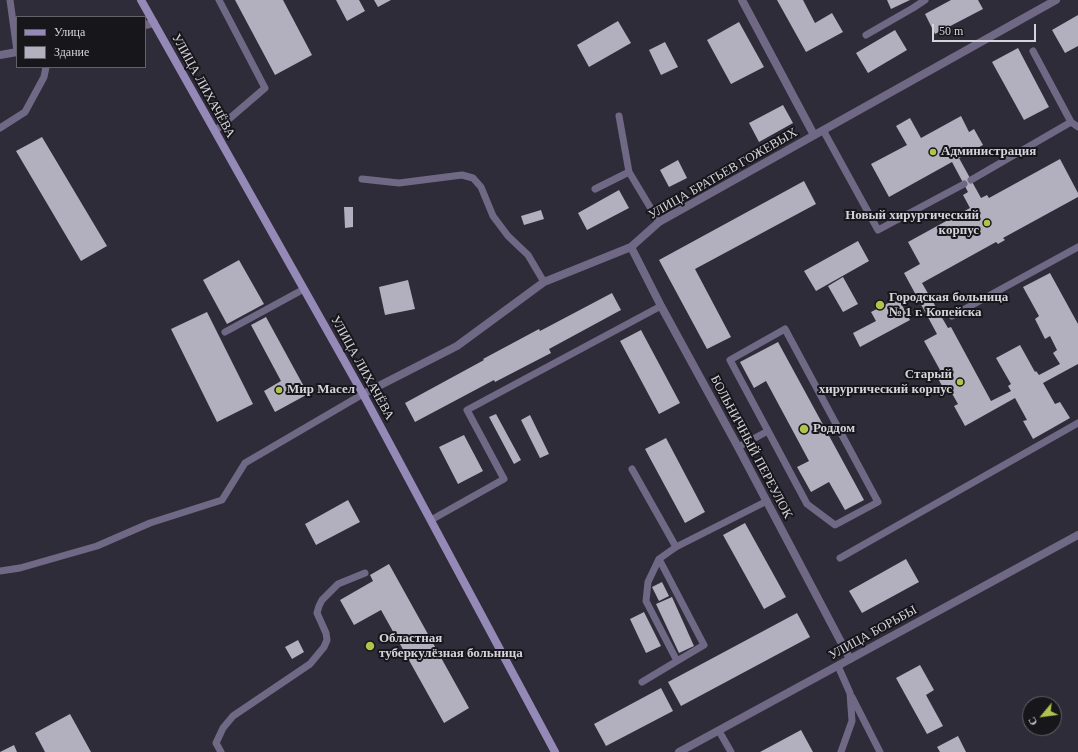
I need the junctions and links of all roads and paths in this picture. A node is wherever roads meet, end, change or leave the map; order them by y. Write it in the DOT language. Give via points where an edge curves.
graph roads {
  1 [pos="10,0"];
  2 [pos="141,0"];
  3 [pos="219,0"];
  4 [pos="742,0"];
  5 [pos="925,0"];
  6 [pos="1056,0"];
  7 [pos="154,23"];
  8 [pos="146,25"];
  9 [pos="866,35"];
  10 [pos="16,45"];
  11 [pos="1033,51"];
  12 [pos="16,52"];
  13 [pos="0,55"];
  14 [pos="46,68"];
  15 [pos="619,116"];
  16 [pos="1071,122"];
  17 [pos="1078,127"];
  18 [pos="0,128"];
  19 [pos="823,130"];
  20 [pos="215,131"];
  21 [pos="814,135"];
  22 [pos="629,172"];
  23 [pos="362,179"];
  24 [pos="971,180"];
  25 [pos="964,184"];
  26 [pos="595,189"];
  27 [pos="659,222"];
  28 [pos="631,247"];
  29 [pos="1078,248"];
  30 [pos="544,282"];
  31 [pos="304,289"];
  32 [pos="661,306"];
  33 [pos="952,316"];
  34 [pos="225,332"];
  35 [pos="363,394"];
  36 [pos="1078,423"];
  37 [pos="768,430"];
  38 [pos="738,447"];
  39 [pos="632,469"];
  40 [pos="767,501"];
  41 [pos="431,520"];
  42 [pos="1078,535"];
  43 [pos="676,546"];
  44 [pos="840,558"];
  45 [pos="660,559"];
  46 [pos="0,571"];
  47 [pos="365,573"];
  48 [pos="850,659"];
  49 [pos="677,661"];
  50 [pos="838,666"];
  51 [pos="642,682"];
  52 [pos="850,693"];
  53 [pos="719,731"];
  54 [pos="221,752"];
  55 [pos="555,752"];
  56 [pos="679,752"];
  57 [pos="731,752"];
  58 [pos="841,752"];
  59 [pos="880,752"];
  1 -- 10 [label="lane"];
  2 -- 7 [label="main road, УЛИЦА ЛИХАЧЁВА"];
  3 -- 20 [label="lane" via="265,88"];
  4 -- 21 [label="street"];
  5 -- 9 [label="lane"];
  6 -- 19 [label="street, УЛИЦА БРАТЬЕВ ГОЖЕВЫХ"];
  7 -- 8 [label="street"];
  7 -- 20 [label="main road, УЛИЦА ЛИХАЧЁВА"];
  11 -- 16 [label="lane"];
  12 -- 13 [label="street"];
  14 -- 18 [label="lane" via="44,77 25,112"];
  15 -- 22 [label="lane"];
  16 -- 17 [label="lane"];
  16 -- 24 [label="lane"];
  19 -- 21 [label="street, УЛИЦА БРАТЬЕВ ГОЖЕВЫХ"];
  19 -- 25 [label="lane" via="878,230"];
  20 -- 31 [label="main road, УЛИЦА ЛИХАЧЁВА"];
  21 -- 27 [label="street, УЛИЦА БРАТЬЕВ ГОЖЕВЫХ"];
  22 -- 26 [label="lane"];
  22 -- 27 [label="lane"];
  23 -- 30 [label="lane" via="399,183 462,175 473,178 481,187 493,216 508,236 528,255"];
  27 -- 28 [label="street, УЛИЦА БРАТЬЕВ ГОЖЕВЫХ"];
  28 -- 30 [label="street, УЛИЦА БРАТЬЕВ ГОЖЕВЫХ"];
  28 -- 32 [label="street, БОЛЬНИЧНЫЙ ПЕРЕУЛОК"];
  29 -- 33 [label="lane"];
  30 -- 35 [label="street, УЛИЦА БРАТЬЕВ ГОЖЕВЫХ" via="457,346"];
  31 -- 34 [label="lane"];
  31 -- 35 [label="main road, УЛИЦА ЛИХАЧЁВА"];
  32 -- 38 [label="street, БОЛЬНИЧНЫЙ ПЕРЕУЛОК"];
  32 -- 41 [label="lane" via="467,410 504,479"];
  35 -- 41 [label="main road, УЛИЦА ЛИХАЧЁВА"];
  35 -- 46 [label="lane" via="245,463 222,500 150,523 98,546 20,568"];
  36 -- 44 [label="lane"];
  37 -- 37 [label="lane" via="807,504 835,525 878,502 785,329 730,360"];
  37 -- 38 [label="lane"];
  38 -- 40 [label="street, БОЛЬНИЧНЫЙ ПЕРЕУЛОК"];
  39 -- 43 [label="lane"];
  40 -- 43 [label="lane"];
  40 -- 48 [label="street, БОЛЬНИЧНЫЙ ПЕРЕУЛОК"];
  41 -- 55 [label="main road, УЛИЦА ЛИХАЧЁВА"];
  42 -- 48 [label="street, УЛИЦА БОРЬБЫ"];
  43 -- 45 [label="lane"];
  45 -- 49 [label="lane" via="648,582 646,601"];
  45 -- 49 [label="lane" via="704,645"];
  47 -- 54 [label="lane" via="338,584 322,600 317,613 326,633 324,647 310,664 233,716 223,728 216,743"];
  48 -- 50 [label="street, УЛИЦА БОРЬБЫ"];
  49 -- 51 [label="lane"];
  50 -- 52 [label="lane"];
  50 -- 53 [label="street, УЛИЦА БОРЬБЫ"];
  52 -- 58 [label="lane" via="852,721"];
  52 -- 59 [label="lane"];
  53 -- 56 [label="street, УЛИЦА БОРЬБЫ"];
  53 -- 57 [label="lane"];
}
